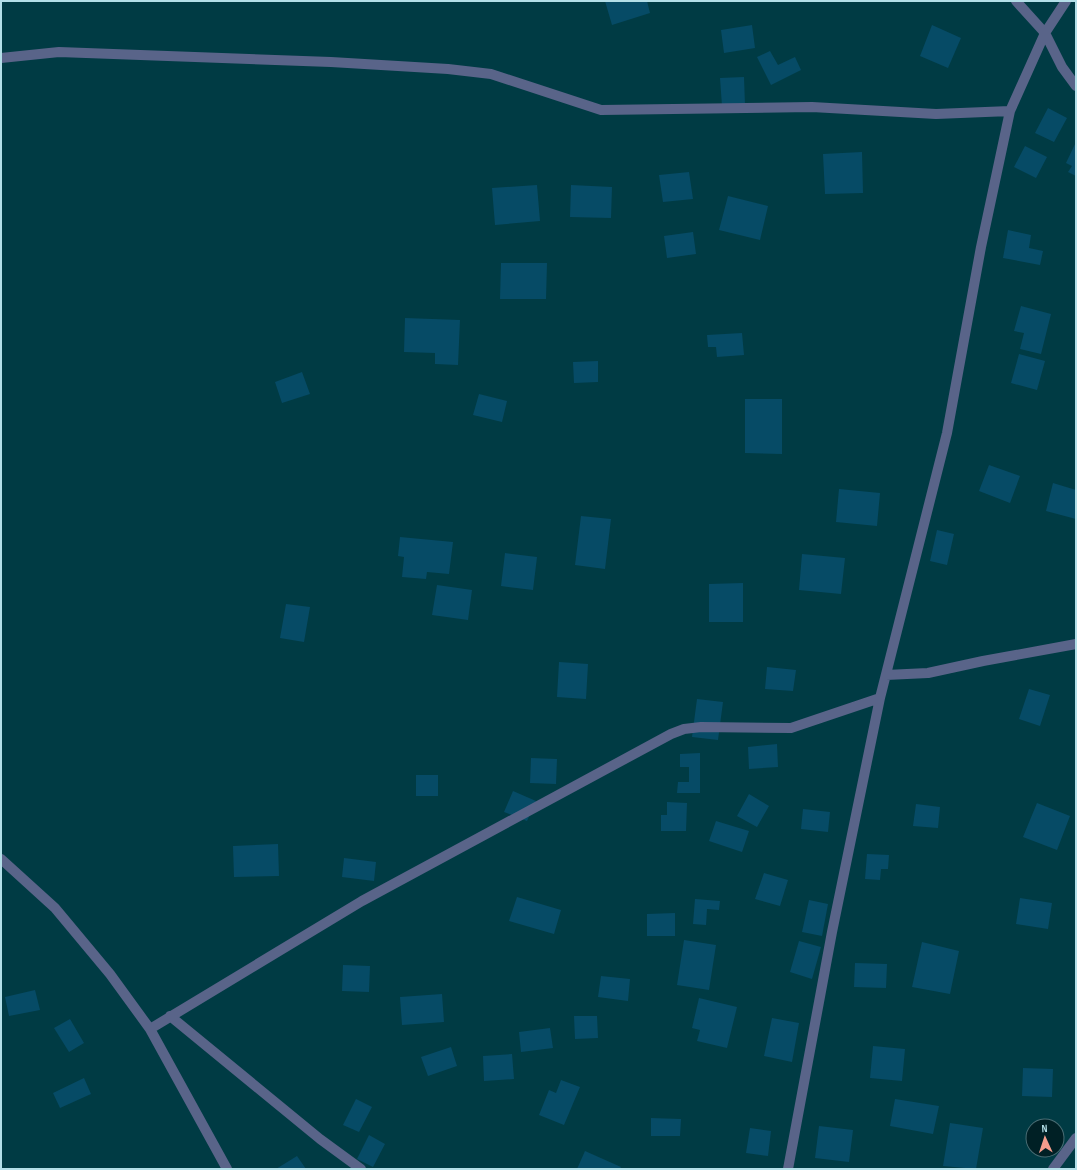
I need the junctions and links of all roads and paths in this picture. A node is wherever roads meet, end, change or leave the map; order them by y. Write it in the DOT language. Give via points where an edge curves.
graph roads {
  1 [pos="1016,1"];
  2 [pos="1066,1"];
  3 [pos="1045,33"];
  4 [pos="1,58"];
  5 [pos="1076,86"];
  6 [pos="1010,111"];
  7 [pos="1076,644"];
  8 [pos="886,675"];
  9 [pos="880,698"];
  10 [pos="1,859"];
  11 [pos="170,1016"];
  12 [pos="150,1029"];
  13 [pos="1076,1138"];
  14 [pos="227,1169"];
  15 [pos="360,1169"];
  16 [pos="788,1169"];
  17 [pos="1053,1169"];
  1 -- 3 [label="street"];
  2 -- 3 [label="street"];
  3 -- 5 [label="street" via="1062,67"];
  3 -- 6 [label="street"];
  4 -- 6 [label="street" via="59,52 448,69 491,74 601,110 812,107 936,114"];
  6 -- 8 [label="street" via="981,247 947,434"];
  7 -- 8 [label="street" via="928,673"];
  8 -- 9 [label="street"];
  9 -- 11 [label="street" via="791,728 701,727 671,734 362,901"];
  9 -- 16 [label="street" via="832,932"];
  10 -- 12 [label="street" via="56,908 110,974"];
  11 -- 12 [label="street"];
  11 -- 15 [label="street"];
  12 -- 14 [label="street"];
  13 -- 17 [label="street"];
}
